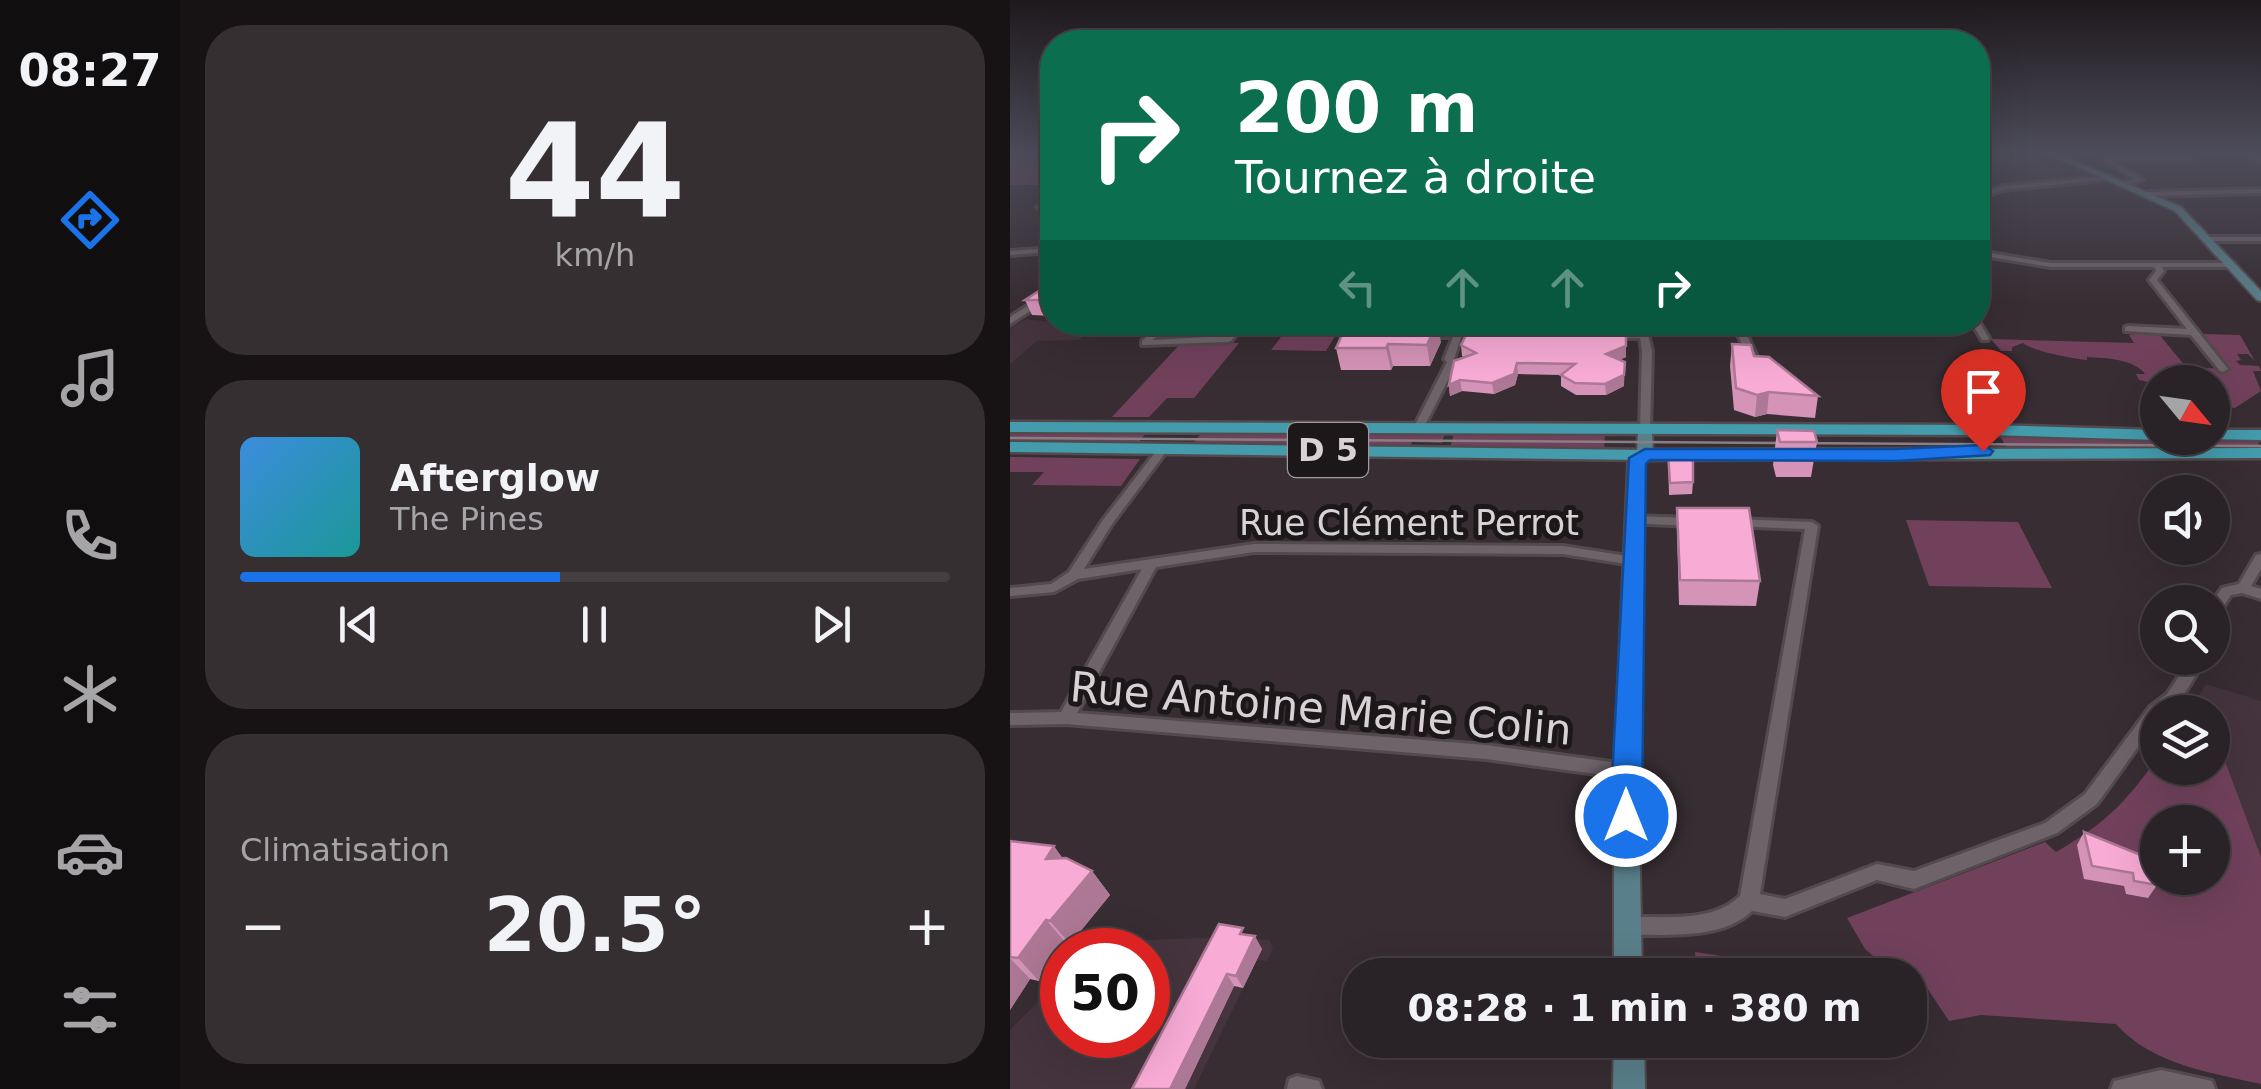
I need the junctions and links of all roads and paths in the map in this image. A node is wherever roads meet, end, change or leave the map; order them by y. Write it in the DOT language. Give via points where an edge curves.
graph roads {
  1 [pos="2168,205"];
  2 [pos="2208,239"];
  3 [pos="2261,239"];
  4 [pos="1040,251"];
  5 [pos="1010,253"];
  6 [pos="1990,255"];
  7 [pos="2231,265"];
  8 [pos="2156,266"];
  9 [pos="2261,298"];
  10 [pos="1040,302"];
  11 [pos="1010,321"];
  12 [pos="2128,329"];
  13 [pos="2193,332"];
  14 [pos="1153,335"];
  15 [pos="1231,335"];
  16 [pos="1458,335"];
  17 [pos="1603,335"];
  18 [pos="1742,335"];
  19 [pos="1982,335"];
  20 [pos="1645,336"];
  21 [pos="1984,338"];
  22 [pos="1753,360"];
  23 [pos="2220,365"];
  24 [pos="1010,427"];
  25 [pos="1418,429"];
  26 [pos="1645,430"];
  27 [pos="2140,434"];
  28 [pos="2230,435"];
  29 [pos="2261,435"];
  30 [pos="1010,446"];
  31 [pos="1164,448"];
  32 [pos="1645,454"];
  33 [pos="2261,454"];
  34 [pos="1634,520"];
  35 [pos="1704,522"];
  36 [pos="1724,522"];
  37 [pos="2261,558"];
  38 [pos="1633,561"];
  39 [pos="1152,563"];
  40 [pos="1074,575"];
  41 [pos="2243,588"];
  42 [pos="2230,590"];
  43 [pos="1010,592"];
  44 [pos="2261,594"];
  45 [pos="2187,675"];
  46 [pos="1066,718"];
  47 [pos="1010,719"];
  48 [pos="1626,771"];
  49 [pos="1749,901"];
  50 [pos="1628,926"];
  51 [pos="1628,958"];
  52 [pos="1629,1058"];
  53 [pos="2170,1084"];
  54 [pos="1629,1089"];
  55 [pos="2122,1089"];
  56 [pos="2204,1089"];
  1 -- 2 [label="main road"];
  2 -- 3 [label="street"];
  2 -- 7 [label="main road"];
  4 -- 5 [label="street"];
  6 -- 8 [label="street" via="2051,264"];
  7 -- 8 [label="street"];
  7 -- 9 [label="main road"];
  8 -- 13 [label="street" via="2153,280"];
  10 -- 11 [label="street"];
  12 -- 13 [label="street"];
  13 -- 23 [label="street"];
  14 -- 15 [label="street" via="1145,343"];
  16 -- 25 [label="street" via="1448,372"];
  17 -- 20 [label="street"];
  18 -- 22 [label="street"];
  19 -- 21 [label="street"];
  20 -- 26 [label="street"];
  24 -- 25 [label="main road, D 5"];
  25 -- 26 [label="main road, D 5"];
  26 -- 27 [label="main road, D 5"];
  26 -- 32 [label="main road"];
  28 -- 29 [label="main road"];
  30 -- 31 [label="main road, D 5"];
  31 -- 32 [label="main road, D 5"];
  31 -- 40 [label="street"];
  32 -- 33 [label="main road, D 5"];
  32 -- 34 [label="main road" via="1636,462"];
  34 -- 35 [label="street"];
  34 -- 38 [label="main road"];
  36 -- 49 [label="street" via="1812,526"];
  37 -- 41 [label="street"];
  38 -- 39 [label="street, Rue Clément Perrot" via="1564,550 1254,548"];
  38 -- 48 [label="main road"];
  39 -- 40 [label="street, Rue Clément Perrot"];
  39 -- 46 [label="street"];
  40 -- 43 [label="street, Rue Clément Perrot" via="1054,588"];
  41 -- 42 [label="street"];
  41 -- 44 [label="street"];
  45 -- 49 [label="street" via="2091,799 2052,828 1914,880 1877,872 1785,908"];
  46 -- 47 [label="street, Rue Antoine Marie Colin"];
  46 -- 48 [label="street, Rue Antoine Marie Colin" via="1486,752"];
  48 -- 50 [label="main road"];
  49 -- 50 [label="street" via="1724,919"];
  50 -- 51 [label="main road"];
  52 -- 54 [label="main road"];
  53 -- 55 [label="street"];
  53 -- 56 [label="street"];
}
